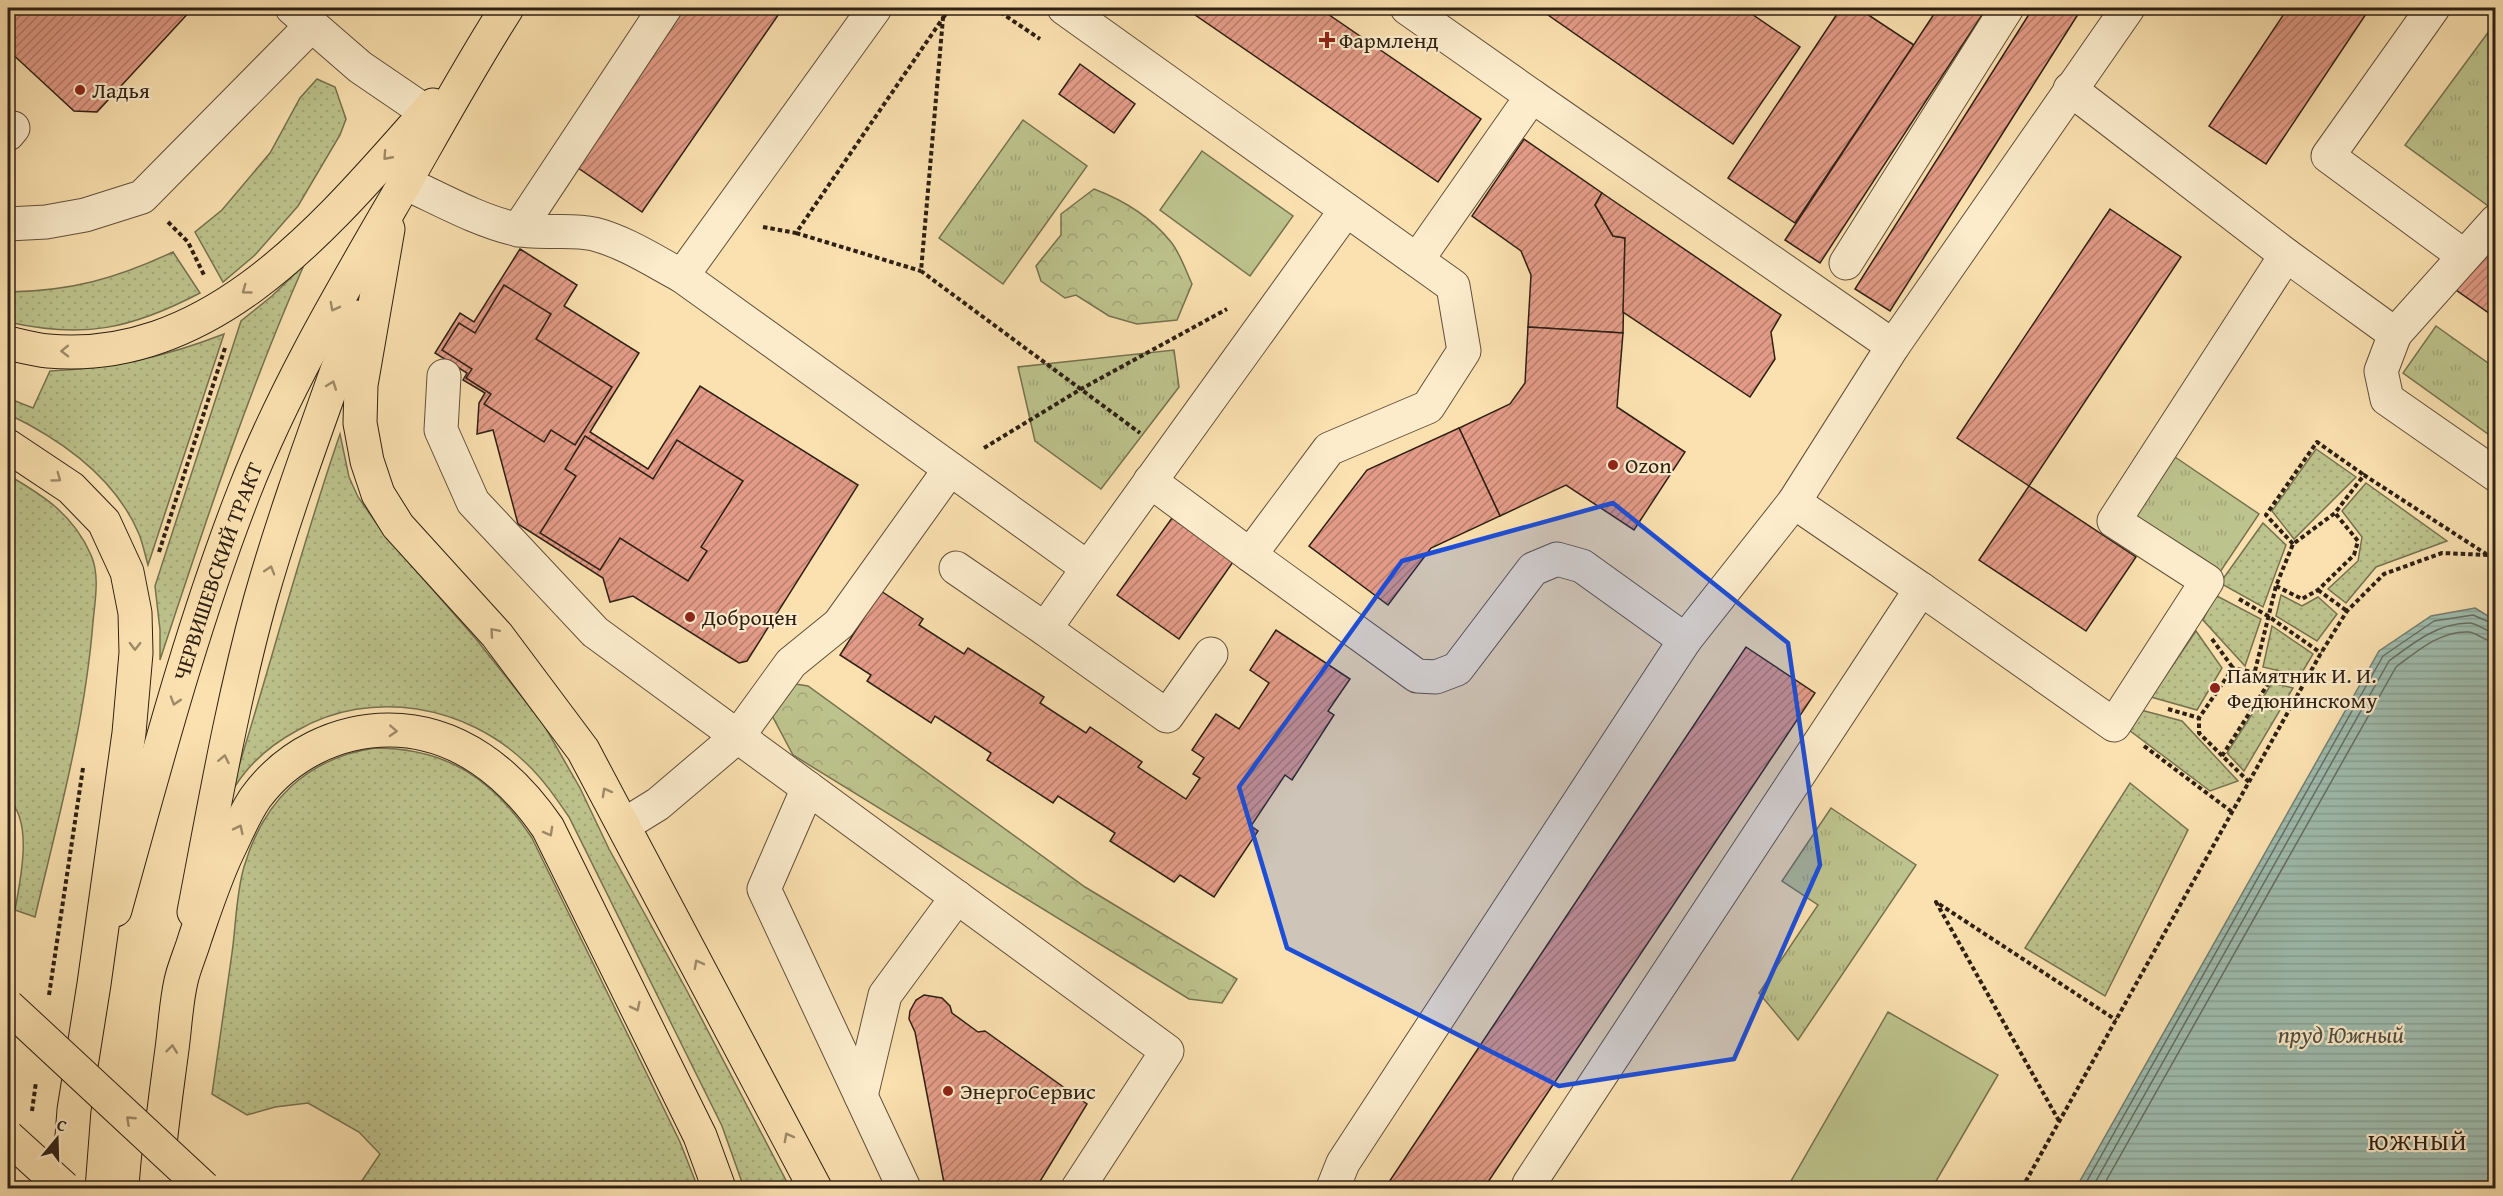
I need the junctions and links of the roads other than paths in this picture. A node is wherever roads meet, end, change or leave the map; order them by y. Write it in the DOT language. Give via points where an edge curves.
graph roads {
  1 [pos="507,8"];
  2 [pos="664,8"];
  3 [pos="875,8"];
  4 [pos="1064,8"];
  5 [pos="1407,8"];
  6 [pos="2007,8"];
  7 [pos="2128,8"];
  8 [pos="2433,8"];
  9 [pos="301,17"];
  10 [pos="477,55"];
  11 [pos="2070,89"];
  12 [pos="1532,96"];
  13 [pos="426,112"];
  14 [pos="405,183"];
  15 [pos="1346,210"];
  16 [pos="2496,221"];
  17 [pos="8,224"];
  18 [pos="388,229"];
  19 [pos="518,230"];
  20 [pos="2286,255"];
  21 [pos="2464,256"];
  22 [pos="1417,260"];
  23 [pos="1846,263"];
  24 [pos="682,276"];
  25 [pos="2395,334"];
  26 [pos="8,343"];
  27 [pos="1893,346"];
  28 [pos="444,376"];
  29 [pos="8,446"];
  30 [pos="950,469"];
  31 [pos="2496,476"];
  32 [pos="1150,481"];
  33 [pos="1794,502"];
  34 [pos="1250,555"];
  35 [pos="956,568"];
  36 [pos="1088,568"];
  37 [pos="1921,589"];
  38 [pos="1045,629"];
  39 [pos="1684,640"];
  40 [pos="1211,654"];
  41 [pos="738,736"];
  42 [pos="808,788"];
  43 [pos="624,825"];
  44 [pos="957,897"];
  45 [pos="181,982"];
  46 [pos="94,984"];
  47 [pos="8,1006"];
  48 [pos="861,1095"];
  49 [pos="8,1137"];
  50 [pos="66,1188"];
  51 [pos="156,1188"];
  52 [pos="204,1188"];
  53 [pos="719,1188"];
  54 [pos="815,1188"];
  55 [pos="904,1188"];
  56 [pos="1078,1188"];
  57 [pos="1333,1188"];
  58 [pos="1532,1188"];
  1 -- 10 [label="main road, ЧЕРВИШЕВСКИЙ ТРАКТ"];
  2 -- 19 [label="lane"];
  3 -- 24 [label="lane"];
  4 -- 15 [label="lane"];
  5 -- 12 [label="lane"];
  6 -- 23 [label="lane"];
  7 -- 11 [label="lane"];
  8 -- 21 [label="lane" via="2328,156"];
  9 -- 13 [label="lane" via="360,67"];
  9 -- 17 [label="lane" via="142,196 85,215"];
  10 -- 13 [label="main road"];
  10 -- 14 [label="main road, ЧЕРВИШЕВСКИЙ ТРАКТ"];
  11 -- 20 [label="lane"];
  11 -- 27 [label="lane"];
  12 -- 22 [label="lane"];
  12 -- 27 [label="lane"];
  13 -- 26 [label="main road, one-way" via="299,248 221,309 170,333 127,346 48,351"];
  14 -- 18 [label="main road, ЧЕРВИШЕВСКИЙ ТРАКТ"];
  14 -- 19 [label="lane" via="490,222"];
  14 -- 46 [label="main road, ЧЕРВИШЕВСКИЙ ТРАКТ, one-way" via="296,378 244,492 152,777"];
  15 -- 22 [label="lane"];
  15 -- 32 [label="lane"];
  16 -- 21 [label="lane"];
  43 -- 18 [label="main road, one-way" via="583,750 545,697 497,635 399,526 378,494 360,423 361,385"];
  45 -- 18 [label="main road, ЧЕРВИШЕВСКИЙ ТРАКТ, one-way" via="260,601 305,459"];
  19 -- 24 [label="lane" via="594,234"];
  20 -- 25 [label="lane"];
  20 -- 37 [label="lane" via="2114,521 2207,581 2114,724"];
  21 -- 25 [label="lane"];
  22 -- 34 [label="lane" via="1453,286 1464,351 1428,407 1329,449"];
  24 -- 30 [label="lane"];
  25 -- 31 [label="lane" via="2381,371 2387,399"];
  27 -- 33 [label="lane"];
  28 -- 41 [label="lane" via="441,430 473,502 595,632"];
  29 -- 46 [label="main road, one-way" via="71,488 104,522 127,572 135,612 136,653 129,733"];
  30 -- 36 [label="lane"];
  30 -- 41 [label="lane" via="839,624 791,663"];
  32 -- 34 [label="lane"];
  32 -- 36 [label="lane"];
  33 -- 37 [label="lane"];
  33 -- 39 [label="lane"];
  34 -- 39 [label="lane" via="1417,676 1436,677 1457,669 1533,569 1557,559 1582,566"];
  35 -- 38 [label="lane"];
  36 -- 38 [label="lane"];
  37 -- 58 [label="lane" via="1529,1184"];
  38 -- 40 [label="lane" via="1167,716"];
  39 -- 57 [label="lane" via="1343,1163"];
  41 -- 42 [label="lane"];
  41 -- 43 [label="lane" via="658,804"];
  42 -- 44 [label="lane"];
  42 -- 48 [label="lane" via="764,889"];
  54 -- 43 [label="main road, one-way"];
  44 -- 48 [label="lane" via="885,995"];
  44 -- 56 [label="lane" via="1167,1051"];
  51 -- 45 [label="main road, one-way"];
  45 -- 53 [label="main road, one-way" via="216,877 256,797 275,776 306,752 351,734 396,730 447,741 509,780 548,828 700,1136"];
  46 -- 50 [label="main road"];
  52 -- 47 [label="main road, one-way, bridge"];
  48 -- 55 [label="lane"];
  49 -- 50 [label="main road, bridge"];
}
